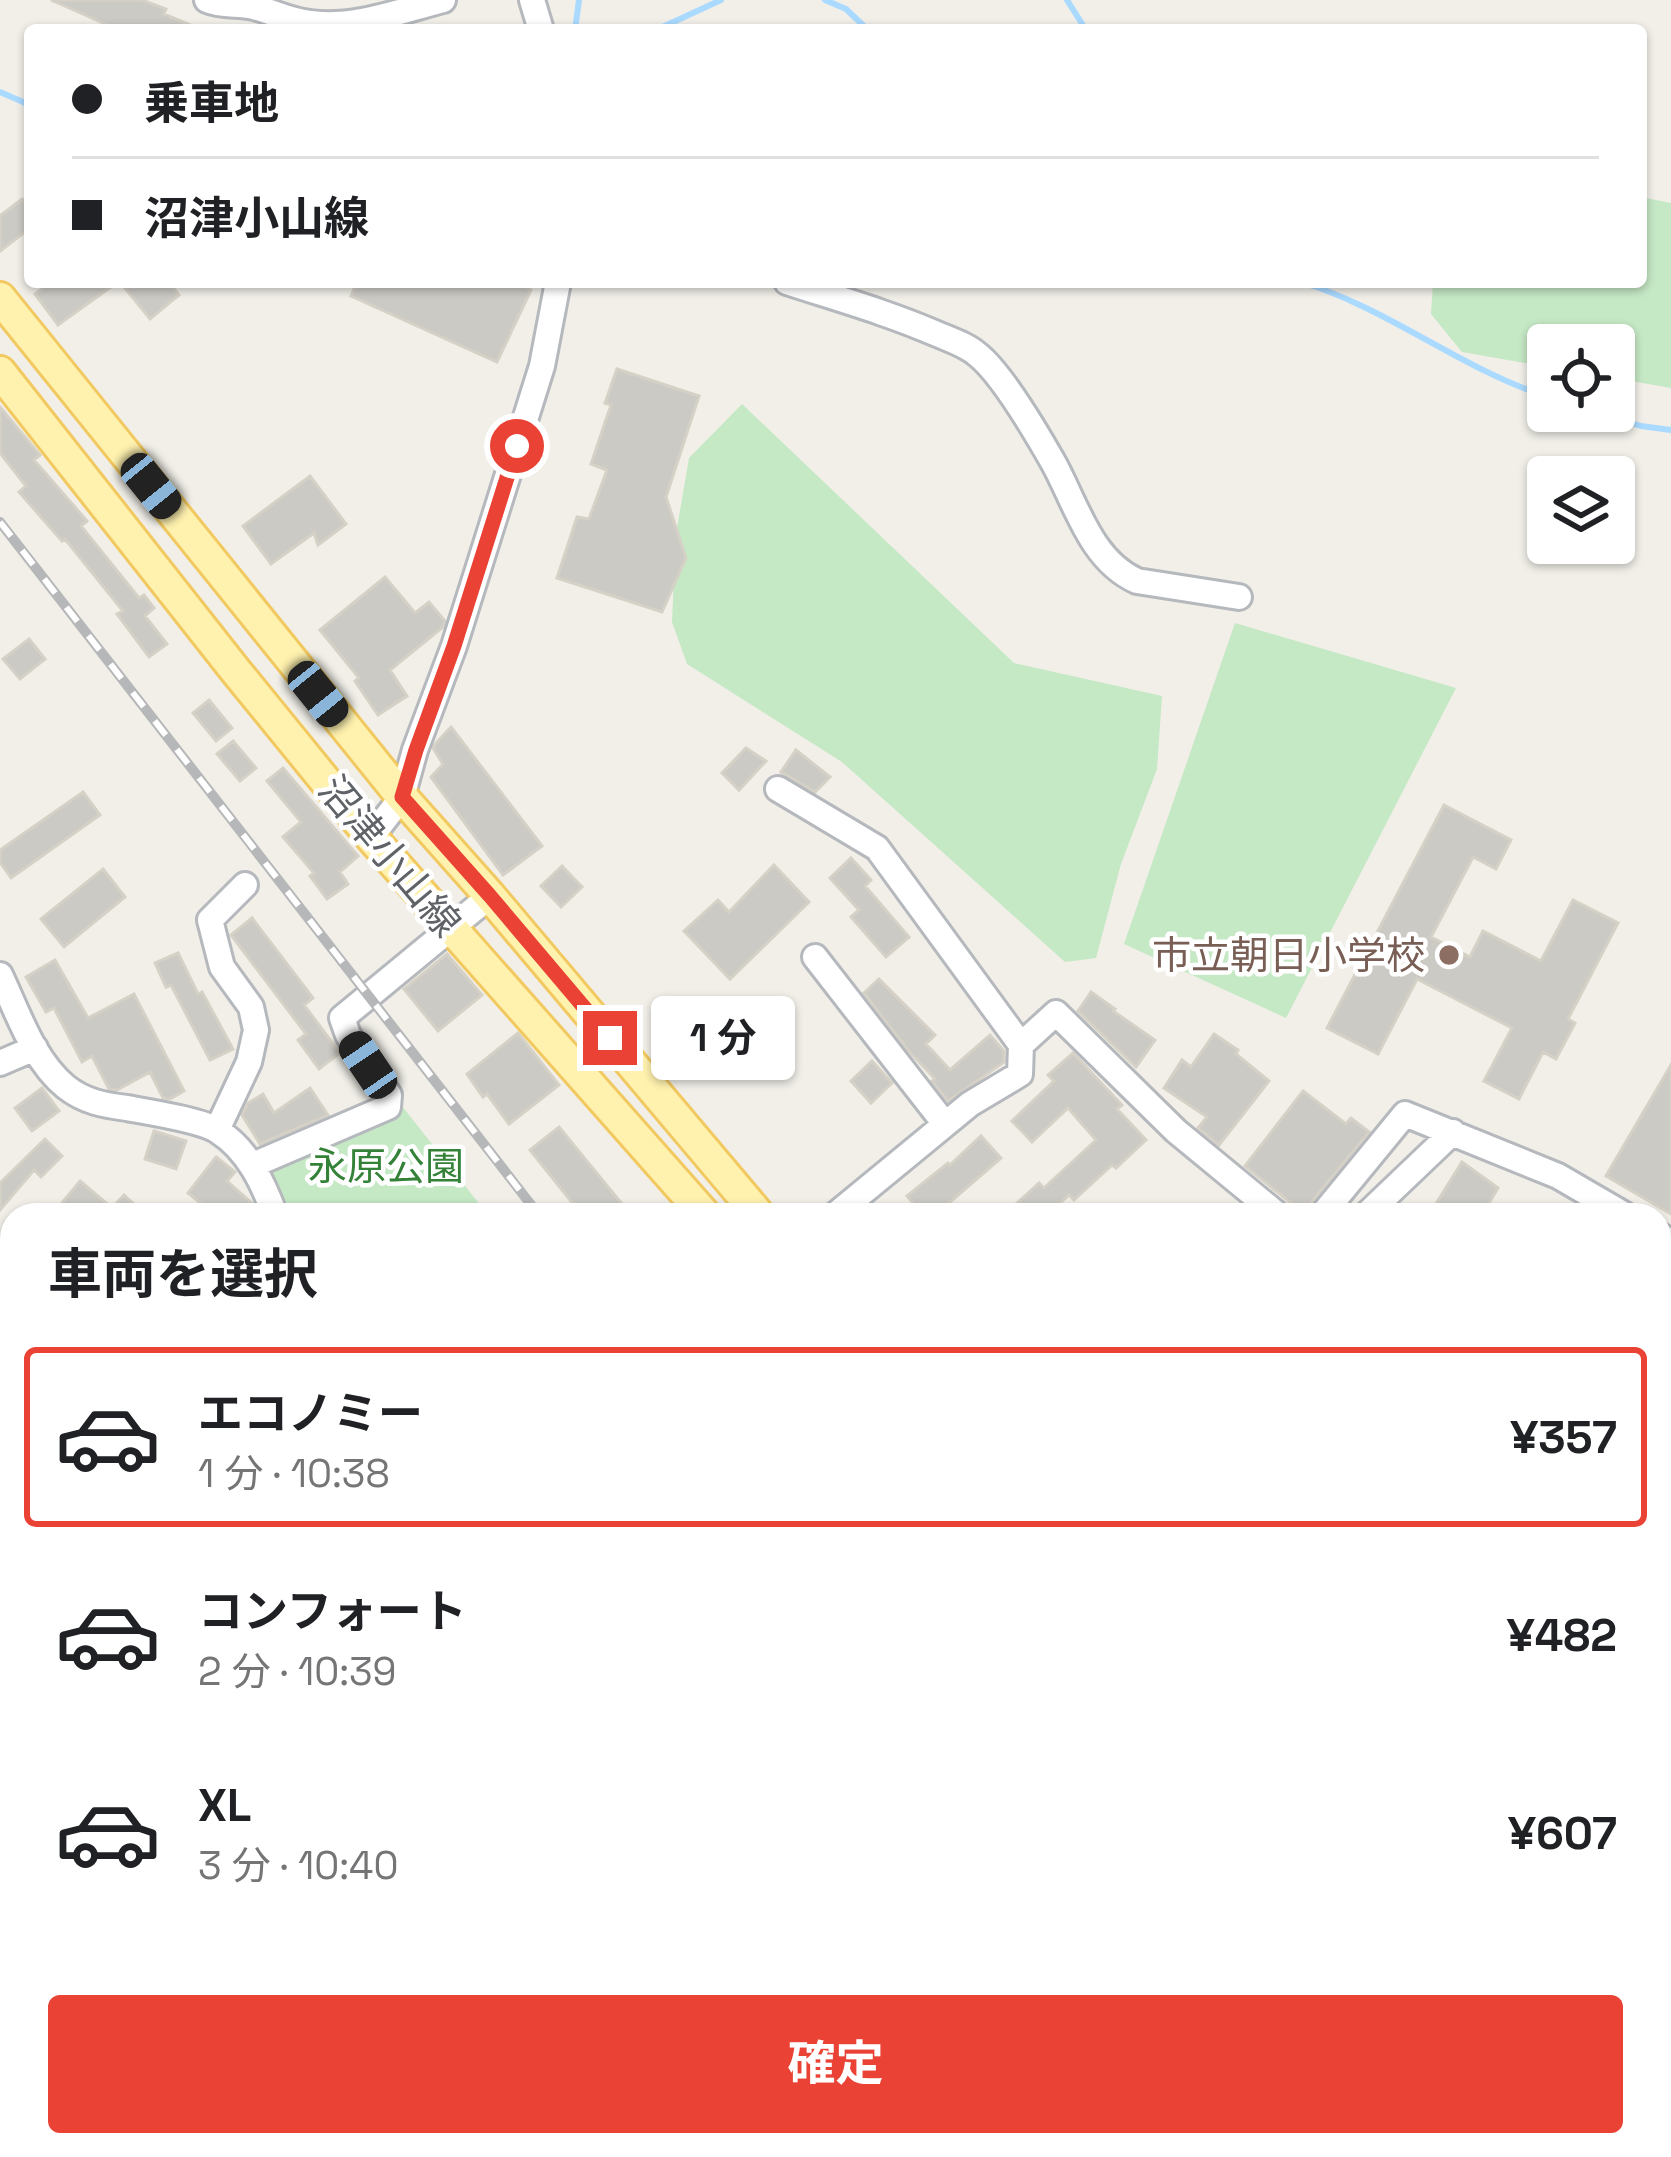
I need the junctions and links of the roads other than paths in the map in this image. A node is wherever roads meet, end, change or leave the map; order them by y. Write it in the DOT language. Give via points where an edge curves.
graph roads {
  1 [pos="207,0"];
  2 [pos="443,0"];
  3 [pos="322,24"];
  4 [pos="346,24"];
  5 [pos="557,288"];
  6 [pos="808,288"];
  7 [pos="0,298"];
  8 [pos="0,373"];
  9 [pos="1239,597"];
  10 [pos="778,789"];
  11 [pos="402,797"];
  12 [pos="371,837"];
  13 [pos="245,885"];
  14 [pos="490,896"];
  15 [pos="451,929"];
  16 [pos="815,956"];
  17 [pos="0,975"];
  18 [pos="1021,1045"];
  19 [pos="35,1048"];
  20 [pos="0,1063"];
  21 [pos="945,1124"];
  22 [pos="217,1130"];
  23 [pos="1454,1132"];
  24 [pos="253,1165"];
  25 [pos="270,1203"];
  26 [pos="694,1203"];
  27 [pos="749,1203"];
  28 [pos="850,1203"];
  29 [pos="1263,1203"];
  30 [pos="1332,1203"];
  31 [pos="1379,1203"];
  32 [pos="1604,1203"];
  1 -- 3 [label="street"];
  2 -- 4 [label="street"];
  5 -- 11 [label="street" via="542,366"];
  6 -- 9 [label="street" via="882,310 980,356 1053,462 1095,543 1124,575"];
  7 -- 11 [label="main road, 沼津小山線"];
  8 -- 12 [label="main road, 沼津小山線"];
  10 -- 18 [label="street" via="877,848"];
  11 -- 12 [label="street"];
  11 -- 14 [label="main road, 沼津小山線"];
  12 -- 15 [label="main road, 沼津小山線"];
  13 -- 22 [label="street" via="210,920 222,968 251,1007 256,1030"];
  14 -- 15 [label="street"];
  14 -- 27 [label="main road, 沼津小山線"];
  15 -- 24 [label="street" via="342,1018 388,1107"];
  15 -- 26 [label="main road, 沼津小山線"];
  16 -- 21 [label="street"];
  17 -- 19 [label="street"];
  18 -- 21 [label="street" via="1019,1074"];
  18 -- 29 [label="street" via="1056,1013"];
  19 -- 20 [label="street"];
  19 -- 22 [label="street" via="66,1087 90,1102"];
  21 -- 28 [label="street"];
  22 -- 24 [label="street"];
  23 -- 30 [label="street" via="1406,1114"];
  23 -- 31 [label="street"];
  23 -- 32 [label="street"];
  24 -- 25 [label="street"];
}
